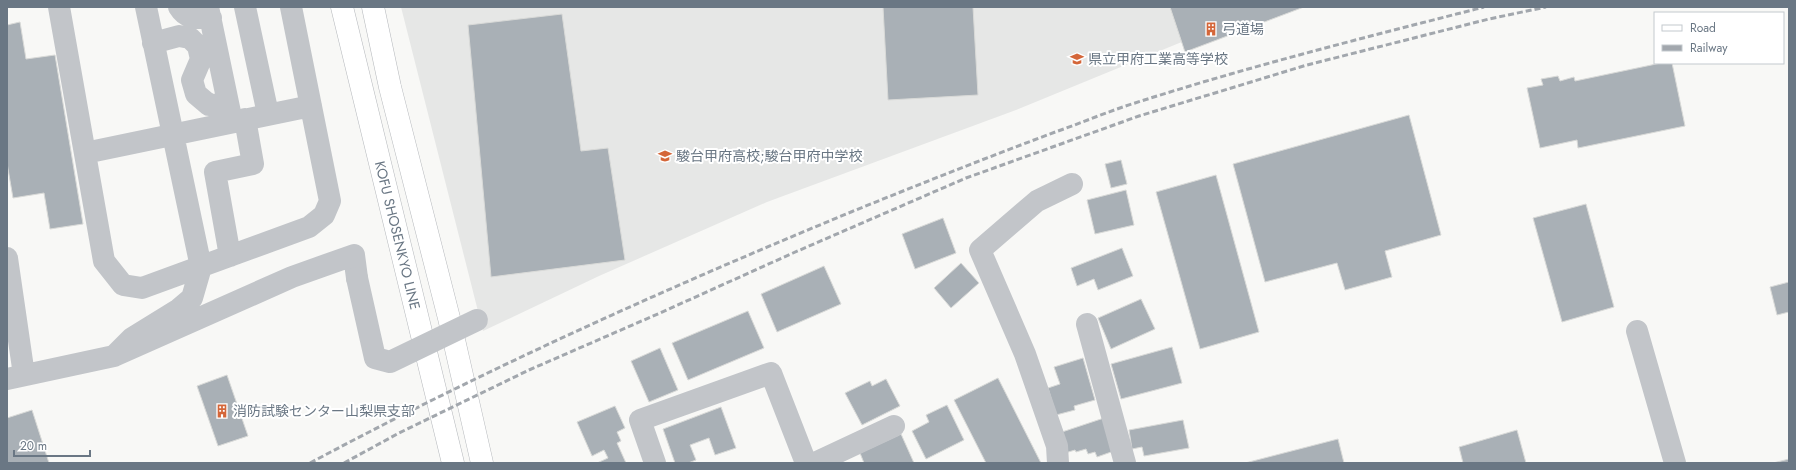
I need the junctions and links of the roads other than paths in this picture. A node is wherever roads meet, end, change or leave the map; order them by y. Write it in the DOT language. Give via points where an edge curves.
graph roads {
  1 [pos="59,7"];
  2 [pos="146,7"];
  3 [pos="179,7"];
  4 [pos="245,7"];
  5 [pos="291,7"];
  6 [pos="342,7"];
  7 [pos="373,7"];
  8 [pos="209,12"];
  9 [pos="153,43"];
  10 [pos="311,106"];
  11 [pos="268,114"];
  12 [pos="235,115"];
  13 [pos="173,134"];
  14 [pos="85,153"];
  15 [pos="1072,184"];
  16 [pos="230,256"];
  17 [pos="7,258"];
  18 [pos="201,267"];
  19 [pos="477,320"];
  20 [pos="1087,324"];
  21 [pos="1638,331"];
  22 [pos="114,356"];
  23 [pos="16,377"];
  24 [pos="894,426"];
  25 [pos="454,463"];
  26 [pos="482,463"];
  27 [pos="655,463"];
  28 [pos="806,463"];
  29 [pos="815,463"];
  30 [pos="1058,463"];
  31 [pos="1126,463"];
  32 [pos="1675,463"];
  1 -- 14 [label="street"];
  2 -- 9 [label="street"];
  3 -- 8 [label="street" via="193,19"];
  4 -- 11 [label="street"];
  5 -- 10 [label="street"];
  6 -- 25 [label="main road, KOFU SHOSENKYO LINE"];
  7 -- 26 [label="main road, KOFU SHOSENKYO LINE" via="390,87 449,318"];
  8 -- 12 [label="street"];
  9 -- 12 [label="street" via="179,36 190,38 198,46 201,59 192,80 196,94 209,105"];
  9 -- 13 [label="street"];
  10 -- 11 [label="street"];
  10 -- 16 [label="street" via="330,201 324,215 309,227"];
  11 -- 12 [label="street"];
  12 -- 13 [label="street"];
  12 -- 16 [label="street" via="253,164 215,172"];
  13 -- 14 [label="street"];
  13 -- 18 [label="street"];
  14 -- 18 [label="street" via="104,261 123,285 142,288"];
  15 -- 30 [label="street" via="1037,201 980,250 1025,354 1057,446"];
  16 -- 18 [label="street"];
  17 -- 23 [label="street"];
  18 -- 22 [label="street" via="192,298 132,338"];
  19 -- 22 [label="street, bridge" via="390,362 375,358 354,255 292,277"];
  20 -- 31 [label="street"];
  21 -- 32 [label="street"];
  22 -- 23 [label="street"];
  24 -- 29 [label="street"];
  27 -- 28 [label="street" via="640,420 770,373"];
}
